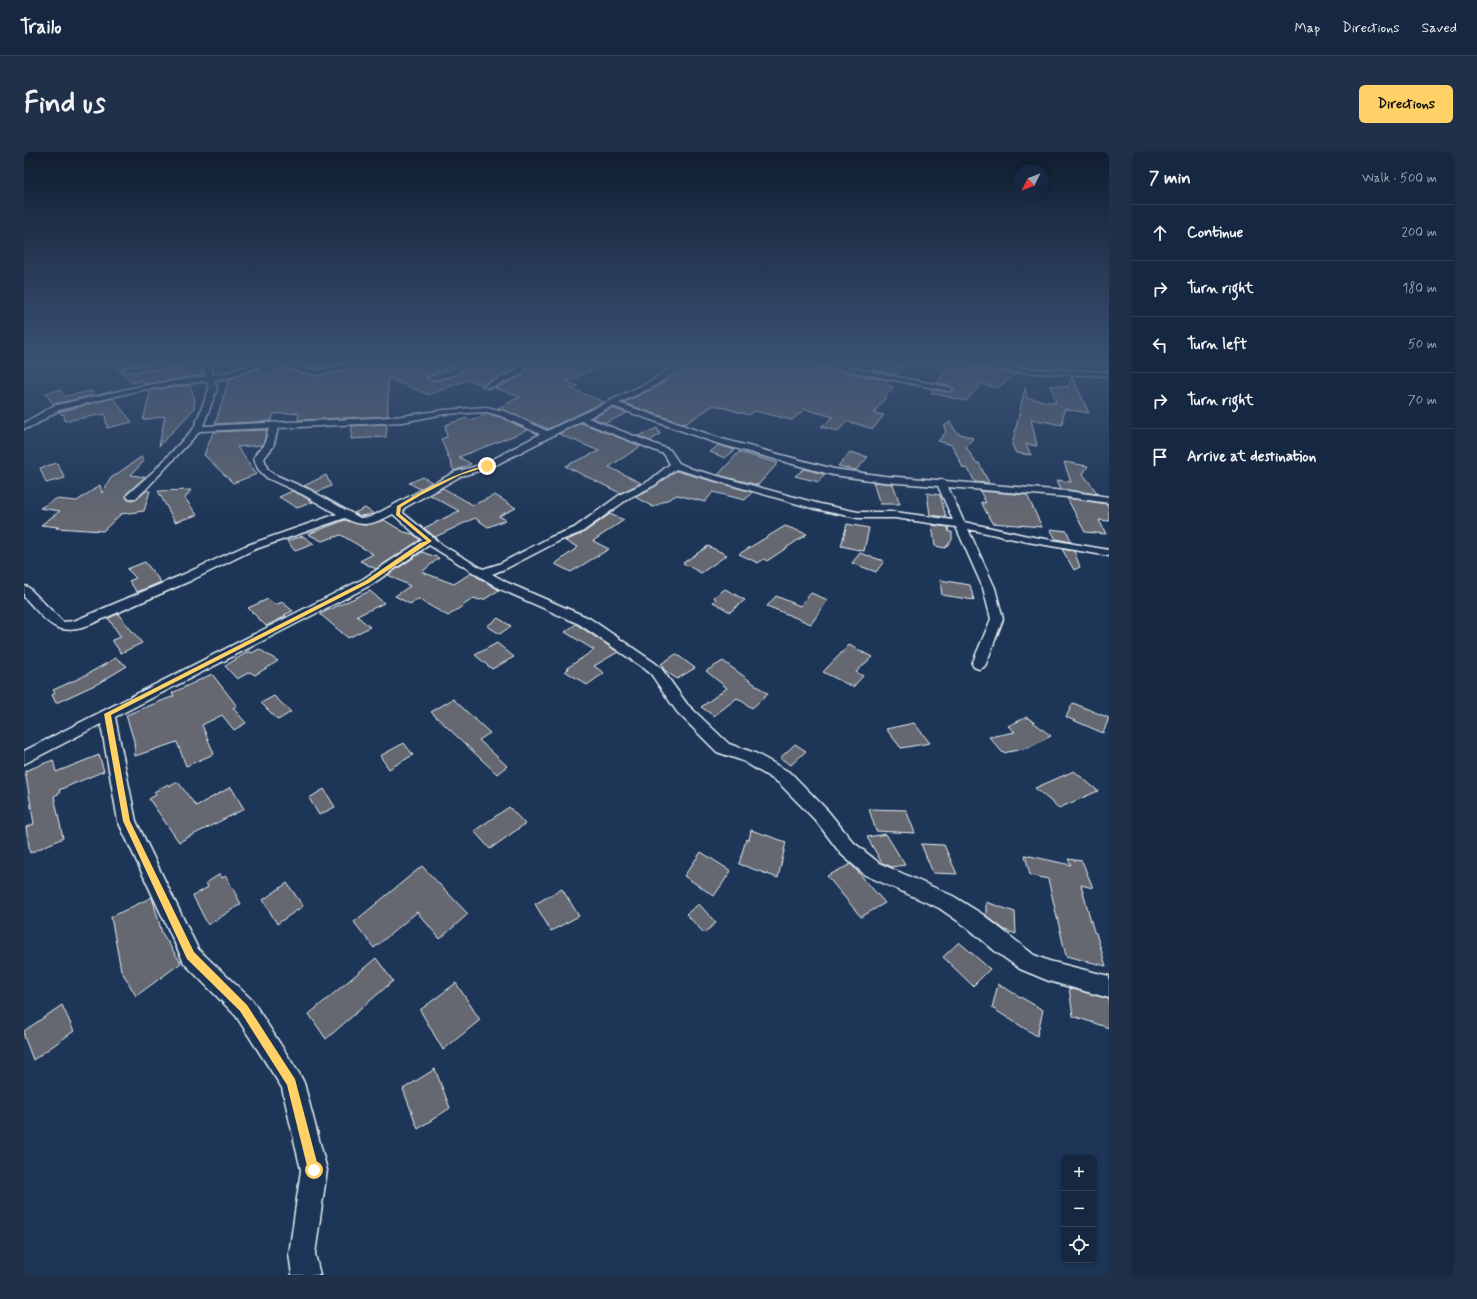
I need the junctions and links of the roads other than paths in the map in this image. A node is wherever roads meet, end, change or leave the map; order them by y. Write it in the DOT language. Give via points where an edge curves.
graph roads {
  1 [pos="46,414"];
  2 [pos="204,414"];
  3 [pos="432,414"];
  4 [pos="505,414"];
  5 [pos="588,414"];
  6 [pos="644,414"];
  7 [pos="581,418"];
  8 [pos="274,425"];
  9 [pos="24,426"];
  10 [pos="198,430"];
  11 [pos="547,434"];
  12 [pos="675,465"];
  13 [pos="941,482"];
  14 [pos="132,496"];
  15 [pos="1094,499"];
  16 [pos="1109,500"];
  17 [pos="1109,506"];
  18 [pos="399,507"];
  19 [pos="346,514"];
  20 [pos="960,524"];
  21 [pos="430,541"];
  22 [pos="1109,554"];
  23 [pos="483,573"];
  24 [pos="24,590"];
  25 [pos="979,664"];
  26 [pos="107,714"];
  27 [pos="24,758"];
  28 [pos="1109,987"];
  29 [pos="306,1275"];
  1 -- 9 [label="street"];
  2 -- 10 [label="street"];
  3 -- 8 [label="street" via="403,420"];
  4 -- 11 [label="street"];
  5 -- 7 [label="street"];
  6 -- 13 [label="street" via="719,441 833,472 884,479"];
  7 -- 11 [label="street"];
  7 -- 12 [label="street" via="667,452"];
  8 -- 10 [label="street"];
  8 -- 19 [label="street" via="268,447 259,458 263,469 270,476"];
  10 -- 14 [label="street" via="161,471"];
  11 -- 18 [label="street" via="487,466 458,474"];
  12 -- 20 [label="street" via="807,504 858,516 895,516"];
  12 -- 23 [label="street" via="652,483 625,496 578,530 555,538 503,566"];
  13 -- 15 [label="street"];
  13 -- 20 [label="street"];
  15 -- 16 [label="street"];
  15 -- 17 [label="street"];
  18 -- 19 [label="street" via="368,522 358,521"];
  18 -- 21 [label="street" via="398,514"];
  19 -- 24 [label="street" via="249,548 77,625 59,625"];
  20 -- 22 [label="street"];
  20 -- 25 [label="street" via="989,588 997,619"];
  21 -- 23 [label="street"];
  21 -- 26 [label="street" via="367,582"];
  23 -- 28 [label="street" via="504,586 584,621 650,666 682,708 723,748 749,757 785,778 822,816 847,848 872,869 946,902 976,921 1027,962 1049,971"];
  26 -- 27 [label="street"];
  26 -- 29 [label="street" via="126,821 190,956 244,1008 292,1083 314,1170 302,1254"];
}
